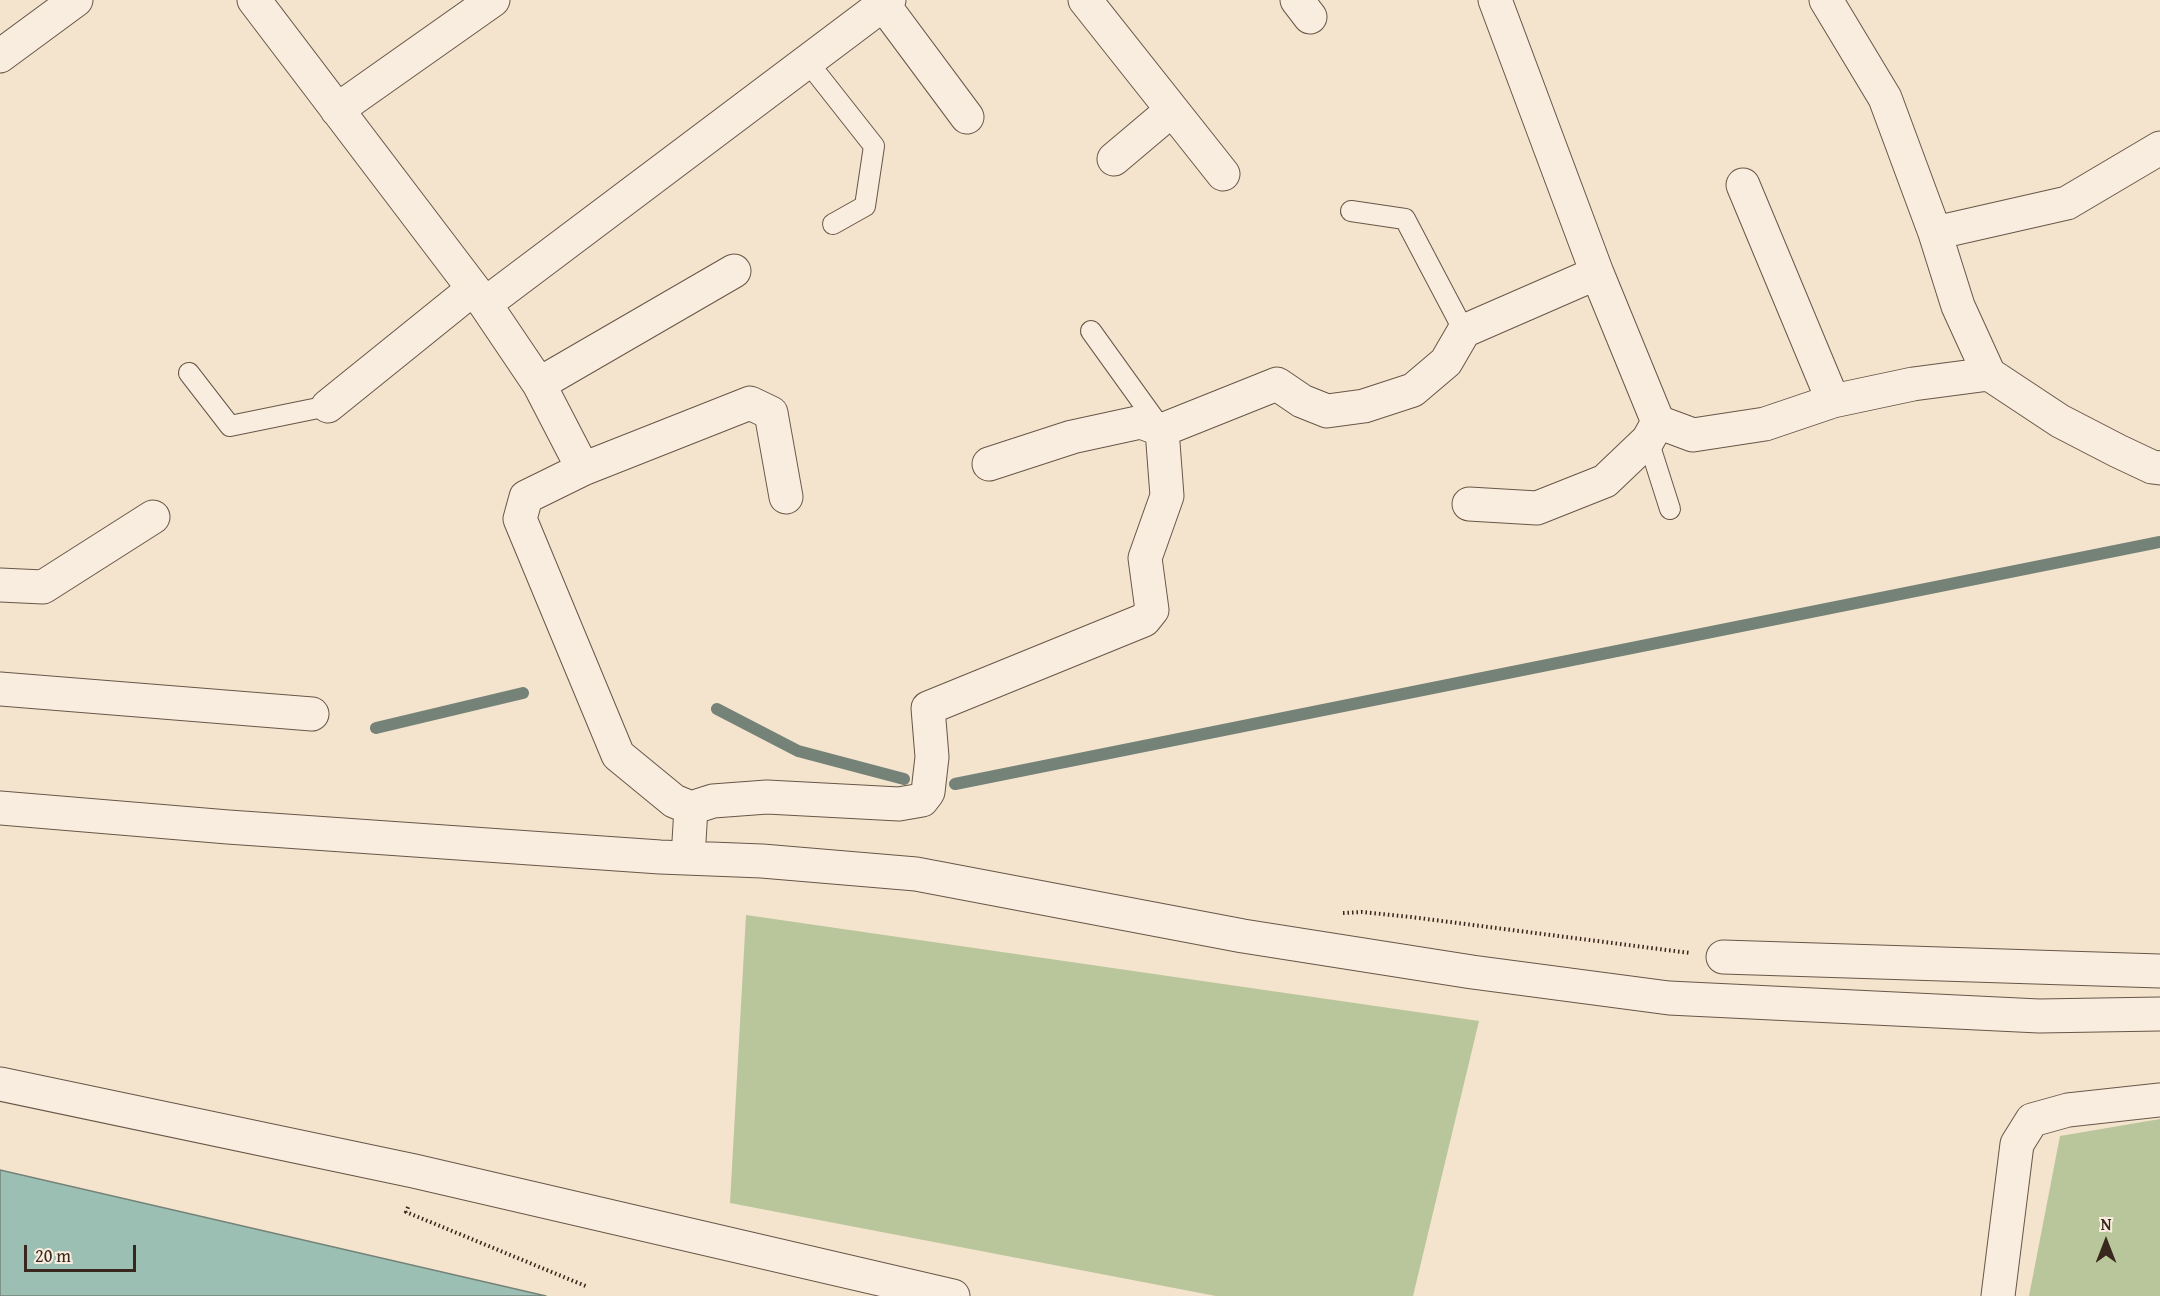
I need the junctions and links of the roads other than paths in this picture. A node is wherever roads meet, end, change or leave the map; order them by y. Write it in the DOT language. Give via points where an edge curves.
graph roads {
  1 [pos="76,0"];
  2 [pos="255,0"];
  3 [pos="494,0"];
  4 [pos="1085,0"];
  5 [pos="1496,0"];
  6 [pos="1826,0"];
  7 [pos="884,1"];
  8 [pos="0,56"];
  9 [pos="807,61"];
  10 [pos="337,110"];
  11 [pos="1172,110"];
  12 [pos="967,117"];
  13 [pos="2160,148"];
  14 [pos="1114,159"];
  15 [pos="1223,174"];
  16 [pos="1743,185"];
  17 [pos="1351,211"];
  18 [pos="833,224"];
  19 [pos="1935,233"];
  20 [pos="734,271"];
  21 [pos="1597,273"];
  22 [pos="479,296"];
  23 [pos="1091,331"];
  24 [pos="1464,331"];
  25 [pos="189,373"];
  26 [pos="1989,374"];
  27 [pos="539,384"];
  28 [pos="1833,401"];
  29 [pos="328,406"];
  30 [pos="1162,430"];
  31 [pos="1653,431"];
  32 [pos="989,464"];
  33 [pos="2160,468"];
  34 [pos="583,469"];
  35 [pos="786,497"];
  36 [pos="1469,504"];
  37 [pos="1670,509"];
  38 [pos="153,518"];
  39 [pos="0,585"];
  40 [pos="0,689"];
  41 [pos="312,714"];
  42 [pos="0,808"];
  43 [pos="691,808"];
  44 [pos="688,858"];
  45 [pos="1723,957"];
  46 [pos="2160,971"];
  47 [pos="2160,1014"];
  48 [pos="0,1084"];
  49 [pos="2160,1100"];
  50 [pos="953,1296"];
  51 [pos="1998,1296"];
  1 -- 8 [label="street"];
  2 -- 10 [label="street"];
  3 -- 10 [label="street"];
  4 -- 11 [label="street"];
  5 -- 21 [label="street"];
  6 -- 19 [label="street" via="1885,98"];
  7 -- 9 [label="street"];
  7 -- 12 [label="street"];
  9 -- 18 [label="lane" via="874,146 864,206"];
  9 -- 22 [label="street"];
  10 -- 22 [label="street"];
  11 -- 14 [label="street"];
  11 -- 15 [label="street"];
  13 -- 19 [label="street" via="2067,203"];
  16 -- 28 [label="street"];
  17 -- 24 [label="lane" via="1405,219"];
  19 -- 26 [label="street" via="1958,306"];
  20 -- 27 [label="street"];
  21 -- 24 [label="street"];
  21 -- 31 [label="street"];
  22 -- 27 [label="street"];
  22 -- 29 [label="street"];
  23 -- 30 [label="lane"];
  24 -- 30 [label="street" via="1446,362 1413,390 1374,403 1327,411 1302,401 1277,384"];
  25 -- 29 [label="lane" via="230,426"];
  26 -- 28 [label="street" via="1913,384"];
  26 -- 33 [label="street" via="2060,421"];
  27 -- 34 [label="street"];
  28 -- 31 [label="street" via="1765,424 1693,435"];
  30 -- 32 [label="street" via="1141,422 1072,437"];
  30 -- 43 [label="street" via="1167,496 1145,558 1152,610 1144,620 928,708 932,757 928,792 922,800 898,804 767,797 713,801"];
  31 -- 36 [label="street" via="1605,481 1537,508"];
  31 -- 37 [label="lane"];
  34 -- 35 [label="street" via="750,403 771,413"];
  34 -- 43 [label="street" via="526,497 520,519 618,755 674,801"];
  38 -- 39 [label="street" via="42,587"];
  40 -- 41 [label="street"];
  42 -- 44 [label="street"];
  43 -- 44 [label="street"];
  44 -- 47 [label="street" via="916,874 1243,936 1669,998 2039,1016"];
  45 -- 46 [label="street"];
  48 -- 50 [label="street" via="414,1171"];
  49 -- 51 [label="street" via="2068,1110 2032,1120 2017,1144"];
}
